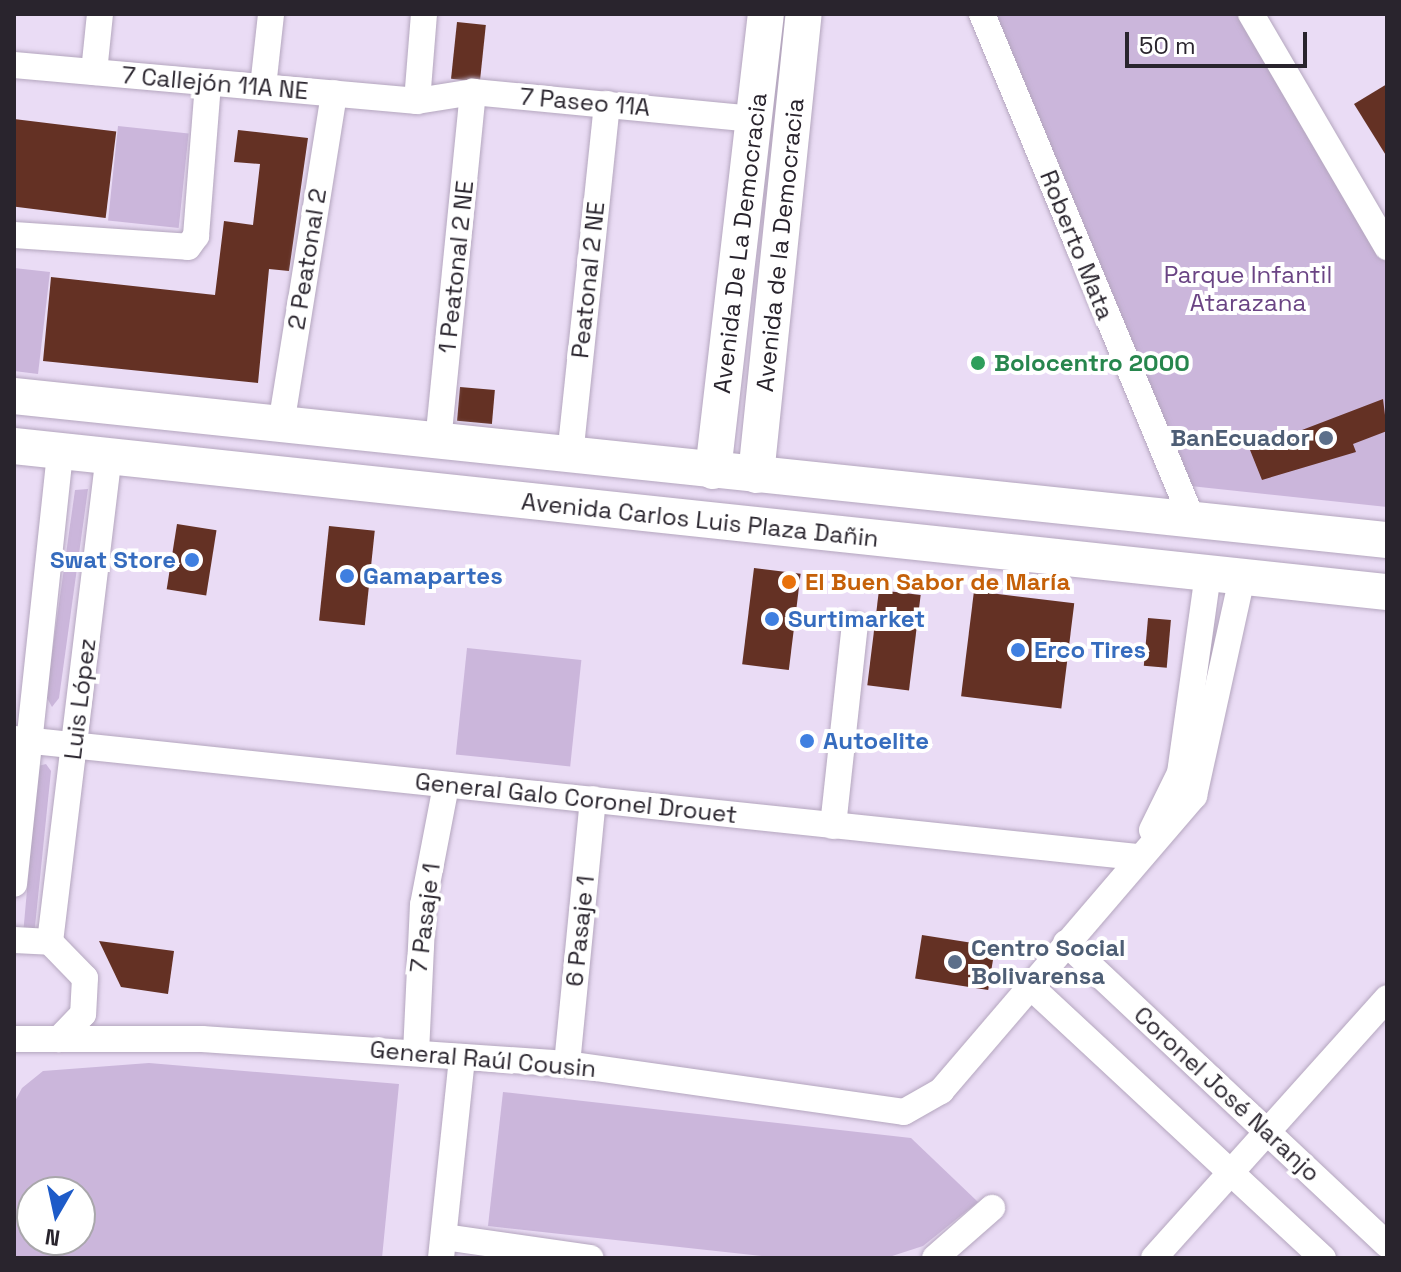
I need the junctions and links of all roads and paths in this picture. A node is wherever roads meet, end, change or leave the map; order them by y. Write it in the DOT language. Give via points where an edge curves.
graph roads {
  1 [pos="100,14"];
  2 [pos="271,14"];
  3 [pos="424,14"];
  4 [pos="766,14"];
  5 [pos="804,14"];
  6 [pos="982,14"];
  7 [pos="1251,14"];
  8 [pos="14,65"];
  9 [pos="94,72"];
  10 [pos="208,82"];
  11 [pos="263,87"];
  12 [pos="473,92"];
  13 [pos="334,93"];
  14 [pos="417,101"];
  15 [pos="607,104"];
  16 [pos="754,119"];
  17 [pos="14,235"];
  18 [pos="1387,247"];
  19 [pos="14,396"];
  20 [pos="281,425"];
  21 [pos="438,442"];
  22 [pos="14,446"];
  23 [pos="60,451"];
  24 [pos="570,456"];
  25 [pos="109,457"];
  26 [pos="713,471"];
  27 [pos="756,475"];
  28 [pos="1192,519"];
  29 [pos="1387,540"];
  30 [pos="1225,576"];
  31 [pos="1387,592"];
  32 [pos="855,625"];
  33 [pos="22,740"];
  34 [pos="74,746"];
  35 [pos="446,785"];
  36 [pos="593,799"];
  37 [pos="833,826"];
  38 [pos="1137,857"];
  39 [pos="14,884"];
  40 [pos="14,940"];
  41 [pos="50,942"];
  42 [pos="1066,943"];
  43 [pos="1030,986"];
  44 [pos="1387,998"];
  45 [pos="14,1039"];
  46 [pos="59,1039"];
  47 [pos="416,1053"];
  48 [pos="462,1057"];
  49 [pos="567,1064"];
  50 [pos="1270,1135"];
  51 [pos="1233,1174"];
  52 [pos="992,1208"];
  53 [pos="1387,1244"];
  54 [pos="442,1248"];
  55 [pos="590,1258"];
  56 [pos="935,1258"];
  57 [pos="1154,1258"];
  58 [pos="1323,1258"];
  1 -- 9 [label="street"];
  2 -- 11 [label="street"];
  3 -- 14 [label="street"];
  4 -- 16 [label="main road, Avenida De La Democracia"];
  5 -- 27 [label="main road, Avenida de la Democracia"];
  6 -- 28 [label="street, Roberto Mata"];
  7 -- 18 [label="street"];
  8 -- 9 [label="street, 7 Callejón 11A NE"];
  9 -- 10 [label="street, 7 Callejón 11A NE"];
  10 -- 11 [label="street, 7 Callejón 11A NE"];
  10 -- 17 [label="street" via="196,236 188,247"];
  11 -- 13 [label="street, 7 Callejón 11A NE"];
  12 -- 14 [label="street, 7 Paseo 11A"];
  12 -- 15 [label="street, 7 Paseo 11A"];
  12 -- 21 [label="street, 1 Peatonal 2 NE"];
  13 -- 14 [label="street, 7 Callejón 11A NE"];
  13 -- 20 [label="street, 2 Peatonal 2"];
  15 -- 16 [label="street, 7 Paseo 11A"];
  15 -- 24 [label="street, Peatonal 2 NE"];
  16 -- 26 [label="main road, Avenida De La Democracia"];
  19 -- 20 [label="main road, Avenida Carlos Luis Plaza Dañin"];
  20 -- 21 [label="main road, Avenida Carlos Luis Plaza Dañin"];
  21 -- 24 [label="main road, Avenida Carlos Luis Plaza Dañin"];
  22 -- 23 [label="main road, Avenida Carlos Luis Plaza Dañin"];
  23 -- 25 [label="main road, Avenida Carlos Luis Plaza Dañin"];
  23 -- 33 [label="street, Luis López"];
  24 -- 26 [label="main road, Avenida Carlos Luis Plaza Dañin"];
  25 -- 30 [label="main road, Avenida Carlos Luis Plaza Dañin"];
  25 -- 34 [label="street, Luis López"];
  26 -- 27 [label="main road, Avenida Carlos Luis Plaza Dañin"];
  27 -- 28 [label="main road, Avenida Carlos Luis Plaza Dañin"];
  28 -- 29 [label="main road, Avenida Carlos Luis Plaza Dañin"];
  30 -- 31 [label="main road, Avenida Carlos Luis Plaza Dañin"];
  30 -- 38 [label="street" via="1180,773"];
  32 -- 37 [label="street"];
  33 -- 34 [label="street, General Galo Coronel Drouet"];
  33 -- 39 [label="street, Luis López"];
  34 -- 35 [label="street, General Galo Coronel Drouet"];
  34 -- 41 [label="street, Luis López"];
  35 -- 36 [label="street, General Galo Coronel Drouet"];
  35 -- 47 [label="street, 7 Pasaje 1" via="423,905"];
  36 -- 37 [label="street, General Galo Coronel Drouet"];
  36 -- 49 [label="street, 6 Pasaje 1"];
  37 -- 38 [label="street, General Galo Coronel Drouet"];
  38 -- 42 [label="street"];
  40 -- 41 [label="street"];
  41 -- 46 [label="street" via="75,961 87,997 75,1028"];
  42 -- 43 [label="street"];
  42 -- 50 [label="street, Coronel José Naranjo"];
  43 -- 49 [label="street, General Raúl Cousin" via="941,1091 904,1112"];
  43 -- 51 [label="street"];
  44 -- 50 [label="street"];
  45 -- 46 [label="street, General Raúl Cousin"];
  46 -- 47 [label="street, General Raúl Cousin" via="202,1039"];
  47 -- 48 [label="street, General Raúl Cousin"];
  48 -- 49 [label="street, General Raúl Cousin"];
  48 -- 54 [label="street"];
  50 -- 51 [label="street"];
  50 -- 53 [label="street, Coronel José Naranjo"];
  51 -- 57 [label="street"];
  51 -- 58 [label="street"];
  52 -- 56 [label="street"];
  54 -- 55 [label="street"];
}
